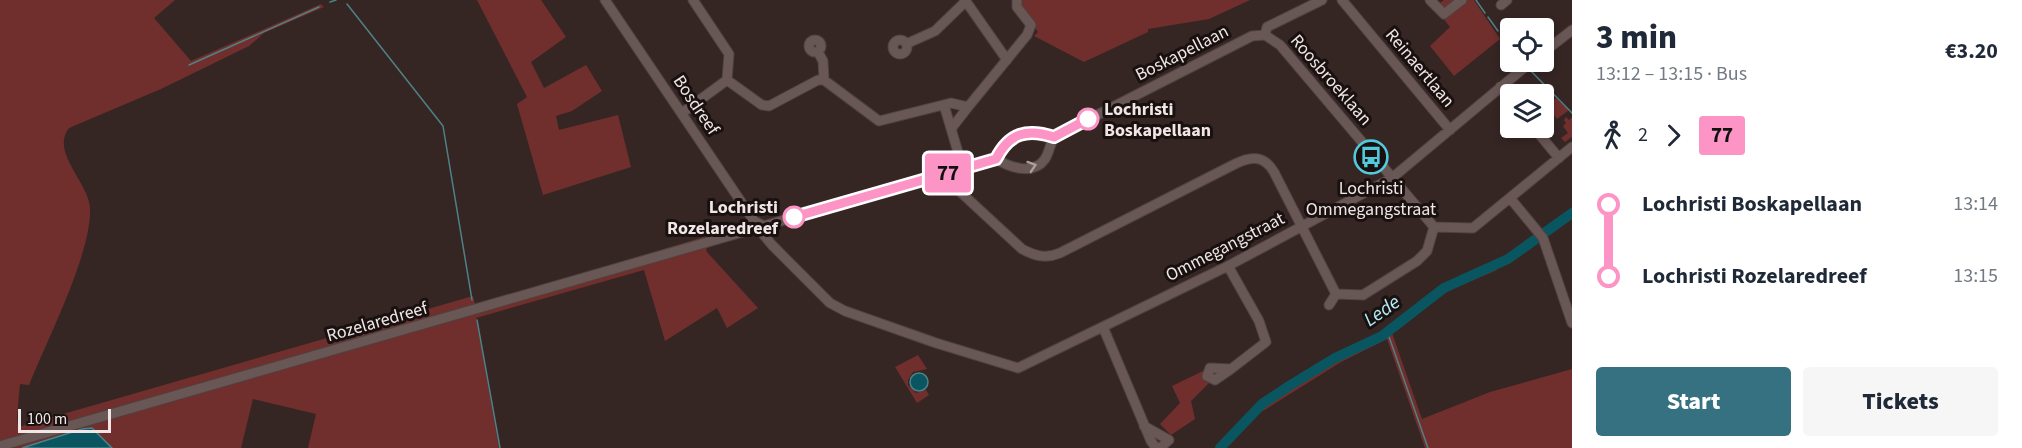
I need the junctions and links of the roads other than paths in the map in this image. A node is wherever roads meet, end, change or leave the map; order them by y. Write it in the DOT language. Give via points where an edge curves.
graph roads {
  1 [pos="605,0"];
  2 [pos="693,0"];
  3 [pos="1017,0"];
  4 [pos="1322,0"];
  5 [pos="1342,0"];
  6 [pos="1430,0"];
  7 [pos="1462,0"];
  8 [pos="965,1"];
  9 [pos="1572,30"];
  10 [pos="1265,35"];
  11 [pos="906,44"];
  12 [pos="1554,44"];
  13 [pos="818,52"];
  14 [pos="1007,60"];
  15 [pos="1519,72"];
  16 [pos="727,80"];
  17 [pos="824,80"];
  18 [pos="1504,84"];
  19 [pos="1500,87"];
  20 [pos="944,105"];
  21 [pos="968,108"];
  22 [pos="682,113"];
  23 [pos="951,129"];
  24 [pos="1450,130"];
  25 [pos="1054,137"];
  26 [pos="1542,138"];
  27 [pos="1572,147"];
  28 [pos="1559,158"];
  29 [pos="996,159"];
  30 [pos="963,169"];
  31 [pos="942,175"];
  32 [pos="1392,178"];
  33 [pos="1510,198"];
  34 [pos="762,225"];
  35 [pos="1301,227"];
  36 [pos="1434,227"];
  37 [pos="1227,266"];
  38 [pos="1336,294"];
  39 [pos="1329,305"];
  40 [pos="1572,323"];
  41 [pos="1103,327"];
  42 [pos="1231,369"];
  43 [pos="1144,426"];
  44 [pos="0,446"];
  45 [pos="1158,448"];
  1 -- 22 [label="street, Bosdreef"];
  2 -- 16 [label="street" via="729,54"];
  3 -- 14 [label="street" via="1017,7 1031,25"];
  4 -- 10 [label="street, Boskapellaan" via="1268,27"];
  5 -- 24 [label="street, Reinaertlaan"];
  6 -- 7 [label="street" via="1444,14"];
  8 -- 11 [label="street" via="935,31"];
  8 -- 14 [label="street"];
  9 -- 12 [label="street"];
  10 -- 25 [label="street, Boskapellaan" via="1252,36"];
  10 -- 32 [label="street, Roosbroeklaan" via="1280,45"];
  13 -- 17 [label="street" via="823,61"];
  14 -- 21 [label="street"];
  15 -- 18 [label="street, Ommegangstraat"];
  16 -- 17 [label="street" via="768,106"];
  16 -- 22 [label="street"];
  17 -- 20 [label="street" via="879,121"];
  19 -- 24 [label="street, Ommegangstraat"];
  20 -- 21 [label="street"];
  20 -- 23 [label="street"];
  21 -- 23 [label="street"];
  22 -- 34 [label="street, Bosdreef" via="754,221"];
  23 -- 30 [label="street"];
  24 -- 32 [label="street, Ommegangstraat"];
  25 -- 29 [label="street" via="1037,132 1019,134"];
  29 -- 25 [label="street, one-way" via="1022,169 1033,168 1045,158"];
  26 -- 28 [label="street"];
  27 -- 28 [label="street"];
  28 -- 33 [label="street"];
  29 -- 30 [label="street"];
  30 -- 31 [label="street"];
  31 -- 34 [label="street"];
  31 -- 35 [label="street" via="1022,249 1039,256 1060,253 1253,157 1269,163"];
  32 -- 35 [label="street, Ommegangstraat"];
  32 -- 36 [label="street, Roosbroeklaan"];
  33 -- 36 [label="street" via="1473,228"];
  33 -- 40 [label="street" via="1541,235"];
  34 -- 41 [label="street, Ommegangstraat" via="763,234 772,245 830,303 936,344 1018,368"];
  34 -- 44 [label="street, Rozelaredreef"];
  35 -- 37 [label="street, Ommegangstraat"];
  35 -- 38 [label="street"];
  36 -- 38 [label="street" via="1426,252 1417,261 1363,295"];
  37 -- 41 [label="street, Ommegangstraat"];
  37 -- 42 [label="street" via="1259,321 1266,342"];
  38 -- 39 [label="street"];
  41 -- 43 [label="street"];
  43 -- 45 [label="street"];
  43 -- 45 [label="street" via="1169,440"];
}
